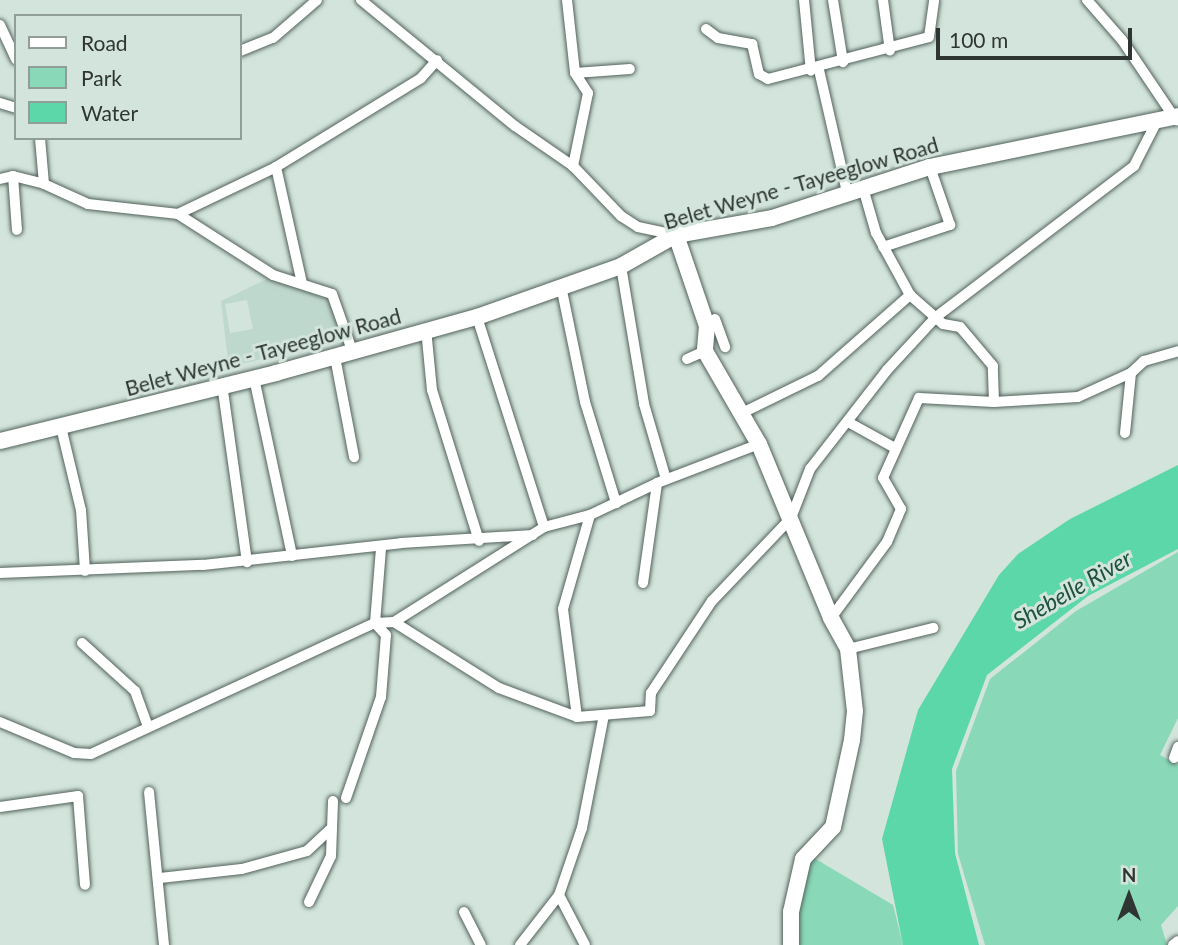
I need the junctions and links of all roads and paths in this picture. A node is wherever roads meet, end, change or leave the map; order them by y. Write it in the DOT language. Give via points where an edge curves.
graph roads {
  1 [pos="317,0"];
  2 [pos="361,0"];
  3 [pos="567,0"];
  4 [pos="804,0"];
  5 [pos="833,0"];
  6 [pos="883,0"];
  7 [pos="934,0"];
  8 [pos="1087,0"];
  9 [pos="0,25"];
  10 [pos="706,29"];
  11 [pos="242,50"];
  12 [pos="890,51"];
  13 [pos="14,55"];
  14 [pos="437,60"];
  15 [pos="843,62"];
  16 [pos="630,69"];
  17 [pos="815,70"];
  18 [pos="575,73"];
  19 [pos="1171,119"];
  20 [pos="40,140"];
  21 [pos="573,166"];
  22 [pos="276,167"];
  23 [pos="930,167"];
  24 [pos="13,176"];
  25 [pos="0,179"];
  26 [pos="44,184"];
  27 [pos="855,190"];
  28 [pos="178,214"];
  29 [pos="17,230"];
  30 [pos="676,235"];
  31 [pos="883,247"];
  32 [pos="621,266"];
  33 [pos="302,283"];
  34 [pos="561,286"];
  35 [pos="910,295"];
  36 [pos="477,317"];
  37 [pos="936,317"];
  38 [pos="713,322"];
  39 [pos="426,329"];
  40 [pos="725,347"];
  41 [pos="705,351"];
  42 [pos="1178,351"];
  43 [pos="353,353"];
  44 [pos="335,357"];
  45 [pos="687,359"];
  46 [pos="1131,373"];
  47 [pos="254,377"];
  48 [pos="222,384"];
  49 [pos="994,402"];
  50 [pos="740,414"];
  51 [pos="848,422"];
  52 [pos="61,427"];
  53 [pos="1125,433"];
  54 [pos="0,441"];
  55 [pos="759,444"];
  56 [pos="895,448"];
  57 [pos="354,457"];
  58 [pos="662,481"];
  59 [pos="616,503"];
  60 [pos="590,515"];
  61 [pos="790,518"];
  62 [pos="540,531"];
  63 [pos="479,541"];
  64 [pos="381,549"];
  65 [pos="292,556"];
  66 [pos="247,562"];
  67 [pos="85,571"];
  68 [pos="0,573"];
  69 [pos="643,583"];
  70 [pos="831,618"];
  71 [pos="394,622"];
  72 [pos="376,623"];
  73 [pos="933,628"];
  74 [pos="82,643"];
  75 [pos="848,649"];
  76 [pos="604,715"];
  77 [pos="577,718"];
  78 [pos="0,722"];
  79 [pos="148,727"];
  80 [pos="149,792"];
  81 [pos="346,798"];
  82 [pos="333,801"];
  83 [pos="0,807"];
  84 [pos="331,829"];
  85 [pos="160,878"];
  86 [pos="85,885"];
  87 [pos="559,895"];
  88 [pos="309,902"];
  89 [pos="464,912"];
  90 [pos="1178,941"];
  91 [pos="164,945"];
  92 [pos="481,945"];
  93 [pos="520,945"];
  94 [pos="585,945"];
  95 [pos="791,945"];
  96 [pos="1173,945"];
  1 -- 11 [label="street" via="273,38"];
  2 -- 14 [label="street"];
  3 -- 18 [label="street"];
  4 -- 17 [label="street"];
  5 -- 15 [label="street"];
  6 -- 12 [label="street"];
  7 -- 12 [label="street" via="929,37"];
  8 -- 19 [label="street" via="1122,40"];
  9 -- 13 [label="street"];
  10 -- 17 [label="street" via="718,38 752,44 759,74 768,79"];
  12 -- 15 [label="street"];
  14 -- 21 [label="street" via="515,126"];
  14 -- 22 [label="street" via="421,78"];
  15 -- 17 [label="street"];
  16 -- 18 [label="street"];
  17 -- 27 [label="street"];
  18 -- 21 [label="street" via="588,93"];
  19 -- 23 [label="main road, Belet Weyne - Tayeeglow Road"];
  19 -- 37 [label="street" via="1133,166"];
  20 -- 26 [label="street"];
  21 -- 30 [label="street" via="621,216 638,227"];
  22 -- 28 [label="street"];
  22 -- 33 [label="street"];
  23 -- 27 [label="main road, Belet Weyne - Tayeeglow Road"];
  23 -- 31 [label="street" via="950,225"];
  24 -- 25 [label="street"];
  24 -- 26 [label="street"];
  24 -- 29 [label="street"];
  26 -- 28 [label="street" via="88,204"];
  27 -- 30 [label="main road, Belet Weyne - Tayeeglow Road" via="772,218"];
  27 -- 31 [label="street"];
  28 -- 33 [label="street" via="273,275"];
  30 -- 32 [label="main road, Belet Weyne - Tayeeglow Road"];
  30 -- 38 [label="main road"];
  31 -- 35 [label="street"];
  32 -- 34 [label="main road, Belet Weyne - Tayeeglow Road"];
  32 -- 58 [label="street"];
  33 -- 43 [label="street" via="332,294"];
  34 -- 36 [label="main road, Belet Weyne - Tayeeglow Road"];
  34 -- 59 [label="street" via="585,402"];
  35 -- 37 [label="street"];
  35 -- 50 [label="street" via="818,376"];
  36 -- 39 [label="main road, Belet Weyne - Tayeeglow Road"];
  36 -- 62 [label="street"];
  37 -- 49 [label="street" via="943,324 960,327 993,366"];
  37 -- 51 [label="street"];
  38 -- 40 [label="street"];
  38 -- 41 [label="main road"];
  39 -- 43 [label="main road, Belet Weyne - Tayeeglow Road"];
  39 -- 63 [label="street" via="432,390"];
  41 -- 45 [label="street"];
  41 -- 50 [label="main road"];
  42 -- 46 [label="street" via="1144,362"];
  43 -- 44 [label="main road, Belet Weyne - Tayeeglow Road"];
  44 -- 47 [label="main road, Belet Weyne - Tayeeglow Road"];
  44 -- 57 [label="street"];
  46 -- 49 [label="street" via="1078,397"];
  46 -- 53 [label="street"];
  47 -- 48 [label="main road, Belet Weyne - Tayeeglow Road"];
  47 -- 65 [label="street"];
  48 -- 52 [label="main road, Belet Weyne - Tayeeglow Road"];
  48 -- 66 [label="street"];
  49 -- 56 [label="street" via="919,398"];
  50 -- 55 [label="main road"];
  51 -- 56 [label="street"];
  51 -- 61 [label="street" via="810,469"];
  52 -- 54 [label="main road, Belet Weyne - Tayeeglow Road"];
  52 -- 67 [label="street" via="81,510"];
  55 -- 58 [label="street"];
  55 -- 61 [label="main road"];
  56 -- 70 [label="street" via="883,478 901,509 887,542"];
  58 -- 59 [label="street"];
  58 -- 69 [label="street"];
  59 -- 60 [label="street"];
  60 -- 62 [label="street"];
  60 -- 77 [label="street" via="563,609"];
  61 -- 70 [label="main road"];
  61 -- 76 [label="street" via="712,601 651,693 650,711"];
  62 -- 63 [label="street"];
  62 -- 71 [label="street"];
  63 -- 64 [label="street"];
  64 -- 65 [label="street"];
  64 -- 72 [label="street"];
  65 -- 66 [label="street"];
  66 -- 67 [label="street"];
  67 -- 68 [label="street"];
  70 -- 75 [label="main road"];
  71 -- 72 [label="street"];
  71 -- 77 [label="street" via="499,688"];
  72 -- 79 [label="street"];
  72 -- 81 [label="street" via="386,635 381,697"];
  73 -- 75 [label="street"];
  74 -- 79 [label="street" via="135,691"];
  75 -- 95 [label="main road" via="855,710 852,740 833,827 803,859 791,912"];
  76 -- 77 [label="street"];
  76 -- 87 [label="street" via="582,828"];
  78 -- 79 [label="street" via="74,754 92,754"];
  80 -- 85 [label="street"];
  82 -- 84 [label="street"];
  83 -- 86 [label="street" via="78,796"];
  84 -- 85 [label="street" via="307,851 242,869"];
  84 -- 88 [label="street" via="331,856"];
  85 -- 91 [label="street"];
  87 -- 93 [label="street"];
  87 -- 94 [label="street"];
  89 -- 92 [label="street"];
  90 -- 96 [label="street"];
}
